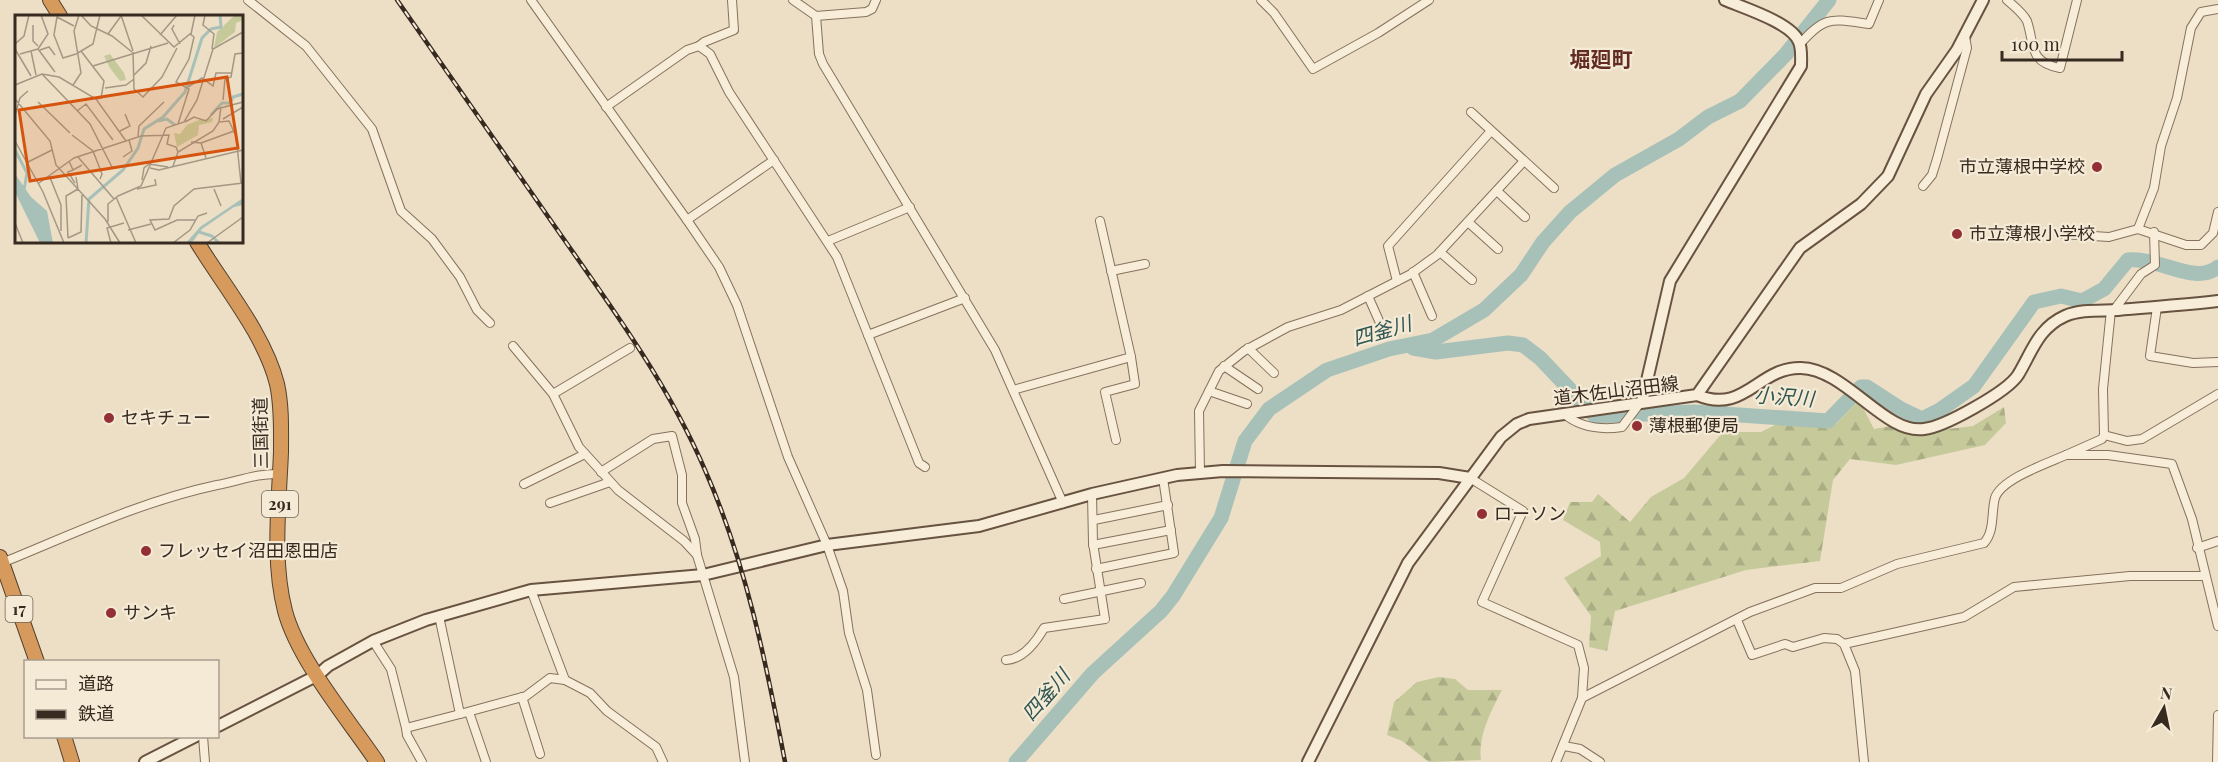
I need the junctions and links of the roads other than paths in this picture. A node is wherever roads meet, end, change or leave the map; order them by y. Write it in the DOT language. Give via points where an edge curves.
graph roads {
  1 [pos="50,0"];
  2 [pos="248,0"];
  3 [pos="531,0"];
  4 [pos="732,0"];
  5 [pos="793,0"];
  6 [pos="876,0"];
  7 [pos="1261,0"];
  8 [pos="1429,0"];
  9 [pos="1725,0"];
  10 [pos="1879,0"];
  11 [pos="1983,0"];
  12 [pos="2007,0"];
  13 [pos="2078,0"];
  14 [pos="2218,9"];
  15 [pos="59,15"];
  16 [pos="816,16"];
  17 [pos="1965,36"];
  18 [pos="1800,44"];
  19 [pos="699,46"];
  20 [pos="606,107"];
  21 [pos="1471,112"];
  22 [pos="1491,131"];
  23 [pos="774,160"];
  24 [pos="1524,161"];
  25 [pos="1923,186"];
  26 [pos="1554,188"];
  27 [pos="1497,191"];
  28 [pos="910,207"];
  29 [pos="2218,212"];
  30 [pos="1525,217"];
  31 [pos="687,220"];
  32 [pos="1100,221"];
  33 [pos="1468,222"];
  34 [pos="2138,229"];
  35 [pos="2154,232"];
  36 [pos="2062,234"];
  37 [pos="828,241"];
  38 [pos="198,243"];
  39 [pos="1498,249"];
  40 [pos="1440,252"];
  41 [pos="1145,264"];
  42 [pos="1112,271"];
  43 [pos="1413,272"];
  44 [pos="1472,280"];
  45 [pos="1396,281"];
  46 [pos="1368,296"];
  47 [pos="965,298"];
  48 [pos="2218,301"];
  49 [pos="2157,307"];
  50 [pos="2113,310"];
  51 [pos="1432,316"];
  52 [pos="490,322"];
  53 [pos="1384,332"];
  54 [pos="868,335"];
  55 [pos="513,346"];
  56 [pos="630,348"];
  57 [pos="1248,348"];
  58 [pos="1131,357"];
  59 [pos="2218,362"];
  60 [pos="1224,366"];
  61 [pos="1274,373"];
  62 [pos="1258,389"];
  63 [pos="1013,390"];
  64 [pos="1209,391"];
  65 [pos="553,394"];
  66 [pos="2218,394"];
  67 [pos="1697,395"];
  68 [pos="1640,403"];
  69 [pos="1247,404"];
  70 [pos="1564,414"];
  71 [pos="2104,435"];
  72 [pos="1116,440"];
  73 [pos="585,454"];
  74 [pos="2066,455"];
  75 [pos="925,467"];
  76 [pos="601,472"];
  77 [pos="1200,473"];
  78 [pos="280,474"];
  79 [pos="1163,478"];
  80 [pos="1470,478"];
  81 [pos="610,482"];
  82 [pos="524,484"];
  83 [pos="1092,494"];
  84 [pos="1063,502"];
  85 [pos="550,503"];
  86 [pos="1168,505"];
  87 [pos="1094,520"];
  88 [pos="1171,530"];
  89 [pos="2218,541"];
  90 [pos="827,545"];
  91 [pos="1093,545"];
  92 [pos="2197,548"];
  93 [pos="697,555"];
  94 [pos="1,560"];
  95 [pos="1096,568"];
  96 [pos="703,575"];
  97 [pos="2204,576"];
  98 [pos="1141,583"];
  99 [pos="531,590"];
  100 [pos="1100,592"];
  101 [pos="1064,599"];
  102 [pos="439,616"];
  103 [pos="1737,620"];
  104 [pos="2218,626"];
  105 [pos="373,641"];
  106 [pos="1844,644"];
  107 [pos="36,660"];
  108 [pos="1006,660"];
  109 [pos="318,675"];
  110 [pos="566,680"];
  111 [pos="522,697"];
  112 [pos="1582,698"];
  113 [pos="469,712"];
  114 [pos="460,714"];
  115 [pos="2218,715"];
  116 [pos="219,725"];
  117 [pos="406,728"];
  118 [pos="65,738"];
  119 [pos="192,738"];
  120 [pos="204,738"];
  121 [pos="1564,747"];
  122 [pos="540,754"];
  123 [pos="876,755"];
  124 [pos="72,762"];
  125 [pos="145,762"];
  126 [pos="205,762"];
  127 [pos="377,762"];
  128 [pos="423,762"];
  129 [pos="486,762"];
  130 [pos="663,762"];
  131 [pos="745,762"];
  132 [pos="1308,762"];
  133 [pos="1556,762"];
  134 [pos="1600,762"];
  135 [pos="1864,762"];
  136 [pos="2217,762"];
  1 -- 15 [label="highway"];
  2 -- 52 [label="street" via="306,46 372,129 401,211 432,239 460,277 477,310"];
  3 -- 20 [label="street"];
  4 -- 19 [label="street" via="734,30"];
  5 -- 16 [label="street"];
  6 -- 16 [label="street" via="866,12"];
  7 -- 8 [label="street" via="1313,69"];
  9 -- 18 [label="street" via="1795,34"];
  10 -- 18 [label="street" via="1869,24 1831,21 1817,25"];
  11 -- 17 [label="street, 道木佐山沼田線"];
  12 -- 13 [label="street" via="2026,21 2034,52 2043,64 2060,68"];
  14 -- 34 [label="street" via="2200,12 2191,28 2154,188"];
  16 -- 28 [label="street" via="819,54"];
  17 -- 25 [label="street" via="1968,48 1937,159"];
  17 -- 67 [label="street, 道木佐山沼田線" via="1926,94 1888,176 1862,204 1800,248"];
  18 -- 68 [label="street" via="1801,66 1670,281"];
  19 -- 20 [label="street" via="681,54"];
  19 -- 23 [label="street" via="710,54 729,92"];
  20 -- 31 [label="street"];
  21 -- 22 [label="street"];
  22 -- 24 [label="street"];
  22 -- 45 [label="street" via="1388,246"];
  23 -- 31 [label="street"];
  23 -- 37 [label="street"];
  24 -- 26 [label="street"];
  24 -- 27 [label="street"];
  27 -- 30 [label="street"];
  27 -- 33 [label="street"];
  28 -- 37 [label="street"];
  28 -- 47 [label="street"];
  29 -- 35 [label="street" via="2210,239 2201,245 2186,245"];
  31 -- 90 [label="street" via="719,267 737,305 788,457"];
  32 -- 42 [label="street"];
  33 -- 39 [label="street"];
  33 -- 40 [label="street"];
  34 -- 35 [label="street"];
  34 -- 36 [label="street" via="2109,237"];
  35 -- 50 [label="street" via="2155,266 2141,274"];
  37 -- 54 [label="street"];
  38 -- 78 [label="highway, 三国街道 / 291" via="258,339 274,373 279,396"];
  40 -- 43 [label="street"];
  40 -- 44 [label="street"];
  41 -- 42 [label="street"];
  42 -- 58 [label="street"];
  43 -- 45 [label="street"];
  43 -- 51 [label="street"];
  45 -- 46 [label="street"];
  46 -- 53 [label="street"];
  46 -- 57 [label="street" via="1341,310 1288,327"];
  47 -- 54 [label="street"];
  47 -- 63 [label="street"];
  48 -- 49 [label="street"];
  49 -- 50 [label="street"];
  49 -- 59 [label="street" via="2150,356 2193,363"];
  50 -- 67 [label="street" via="2077,312 2053,323 2034,343 2012,383 1982,403 1925,429 1905,427 1828,375 1806,368 1779,371 1734,399 1709,400"];
  50 -- 71 [label="street" via="2103,389"];
  54 -- 75 [label="street" via="919,463"];
  55 -- 65 [label="street"];
  56 -- 65 [label="street"];
  57 -- 60 [label="street"];
  57 -- 61 [label="street"];
  58 -- 63 [label="street"];
  58 -- 72 [label="street" via="1135,384 1105,392"];
  60 -- 62 [label="street"];
  60 -- 64 [label="street"];
  63 -- 84 [label="street"];
  64 -- 69 [label="street"];
  64 -- 77 [label="street" via="1199,411"];
  65 -- 73 [label="street" via="568,429"];
  66 -- 71 [label="street" via="2142,440"];
  67 -- 68 [label="street, 道木佐山沼田線"];
  68 -- 70 [label="street, 道木佐山沼田線"];
  68 -- 70 [label="street" via="1622,427 1607,429 1581,424"];
  70 -- 80 [label="street, 道木佐山沼田線" via="1529,419 1508,430"];
  71 -- 74 [label="street"];
  73 -- 76 [label="street"];
  73 -- 82 [label="street"];
  74 -- 92 [label="street" via="2108,455 2172,464 2192,519"];
  74 -- 103 [label="street" via="2021,475 1999,490 1990,534 1984,543 1886,567 1841,588 1815,588"];
  76 -- 81 [label="street"];
  76 -- 93 [label="street" via="653,439 672,436 682,475 682,503"];
  77 -- 79 [label="street"];
  77 -- 80 [label="street" via="1452,473"];
  78 -- 94 [label="street" via="193,489"];
  78 -- 109 [label="highway, 三国街道 / 291" via="279,570 283,600 296,638"];
  79 -- 83 [label="street"];
  79 -- 86 [label="street"];
  80 -- 112 [label="street" via="1522,511 1482,602 1578,645 1584,668"];
  80 -- 132 [label="street, 道木佐山沼田線" via="1408,563"];
  81 -- 85 [label="street"];
  81 -- 93 [label="street"];
  83 -- 84 [label="street"];
  83 -- 87 [label="street"];
  84 -- 90 [label="street" via="979,526"];
  86 -- 87 [label="street"];
  86 -- 88 [label="street"];
  87 -- 91 [label="street"];
  88 -- 91 [label="street"];
  88 -- 95 [label="street" via="1174,554"];
  89 -- 92 [label="street"];
  90 -- 96 [label="street"];
  90 -- 123 [label="street" via="843,591 849,633 867,690"];
  91 -- 95 [label="street"];
  92 -- 97 [label="street"];
  93 -- 96 [label="street"];
  94 -- 107 [label="highway, 17"];
  95 -- 100 [label="street"];
  96 -- 99 [label="street"];
  96 -- 131 [label="street" via="734,677"];
  97 -- 104 [label="street"];
  97 -- 106 [label="street" via="2130,576 2014,586 1964,617"];
  98 -- 100 [label="street"];
  99 -- 102 [label="street"];
  99 -- 110 [label="street"];
  100 -- 101 [label="street"];
  100 -- 108 [label="street" via="1105,619 1044,628 1035,644"];
  102 -- 105 [label="street"];
  102 -- 114 [label="street"];
  103 -- 106 [label="street" via="1752,655 1785,644 1793,647 1824,638"];
  103 -- 112 [label="street"];
  105 -- 109 [label="street"];
  105 -- 117 [label="street" via="392,669"];
  106 -- 135 [label="street" via="1855,671"];
  109 -- 116 [label="street"];
  109 -- 127 [label="highway, 三国街道 / 291"];
  110 -- 111 [label="street" via="550,678"];
  110 -- 130 [label="street" via="590,693 607,711 656,747"];
  111 -- 113 [label="street"];
  111 -- 122 [label="street"];
  112 -- 121 [label="street"];
  113 -- 114 [label="street"];
  113 -- 129 [label="street"];
  114 -- 117 [label="street"];
  115 -- 136 [label="street"];
  117 -- 128 [label="street"];
  118 -- 124 [label="highway"];
  119 -- 125 [label="street"];
  120 -- 126 [label="street"];
  121 -- 133 [label="street"];
  121 -- 134 [label="street" via="1580,749"];
}
